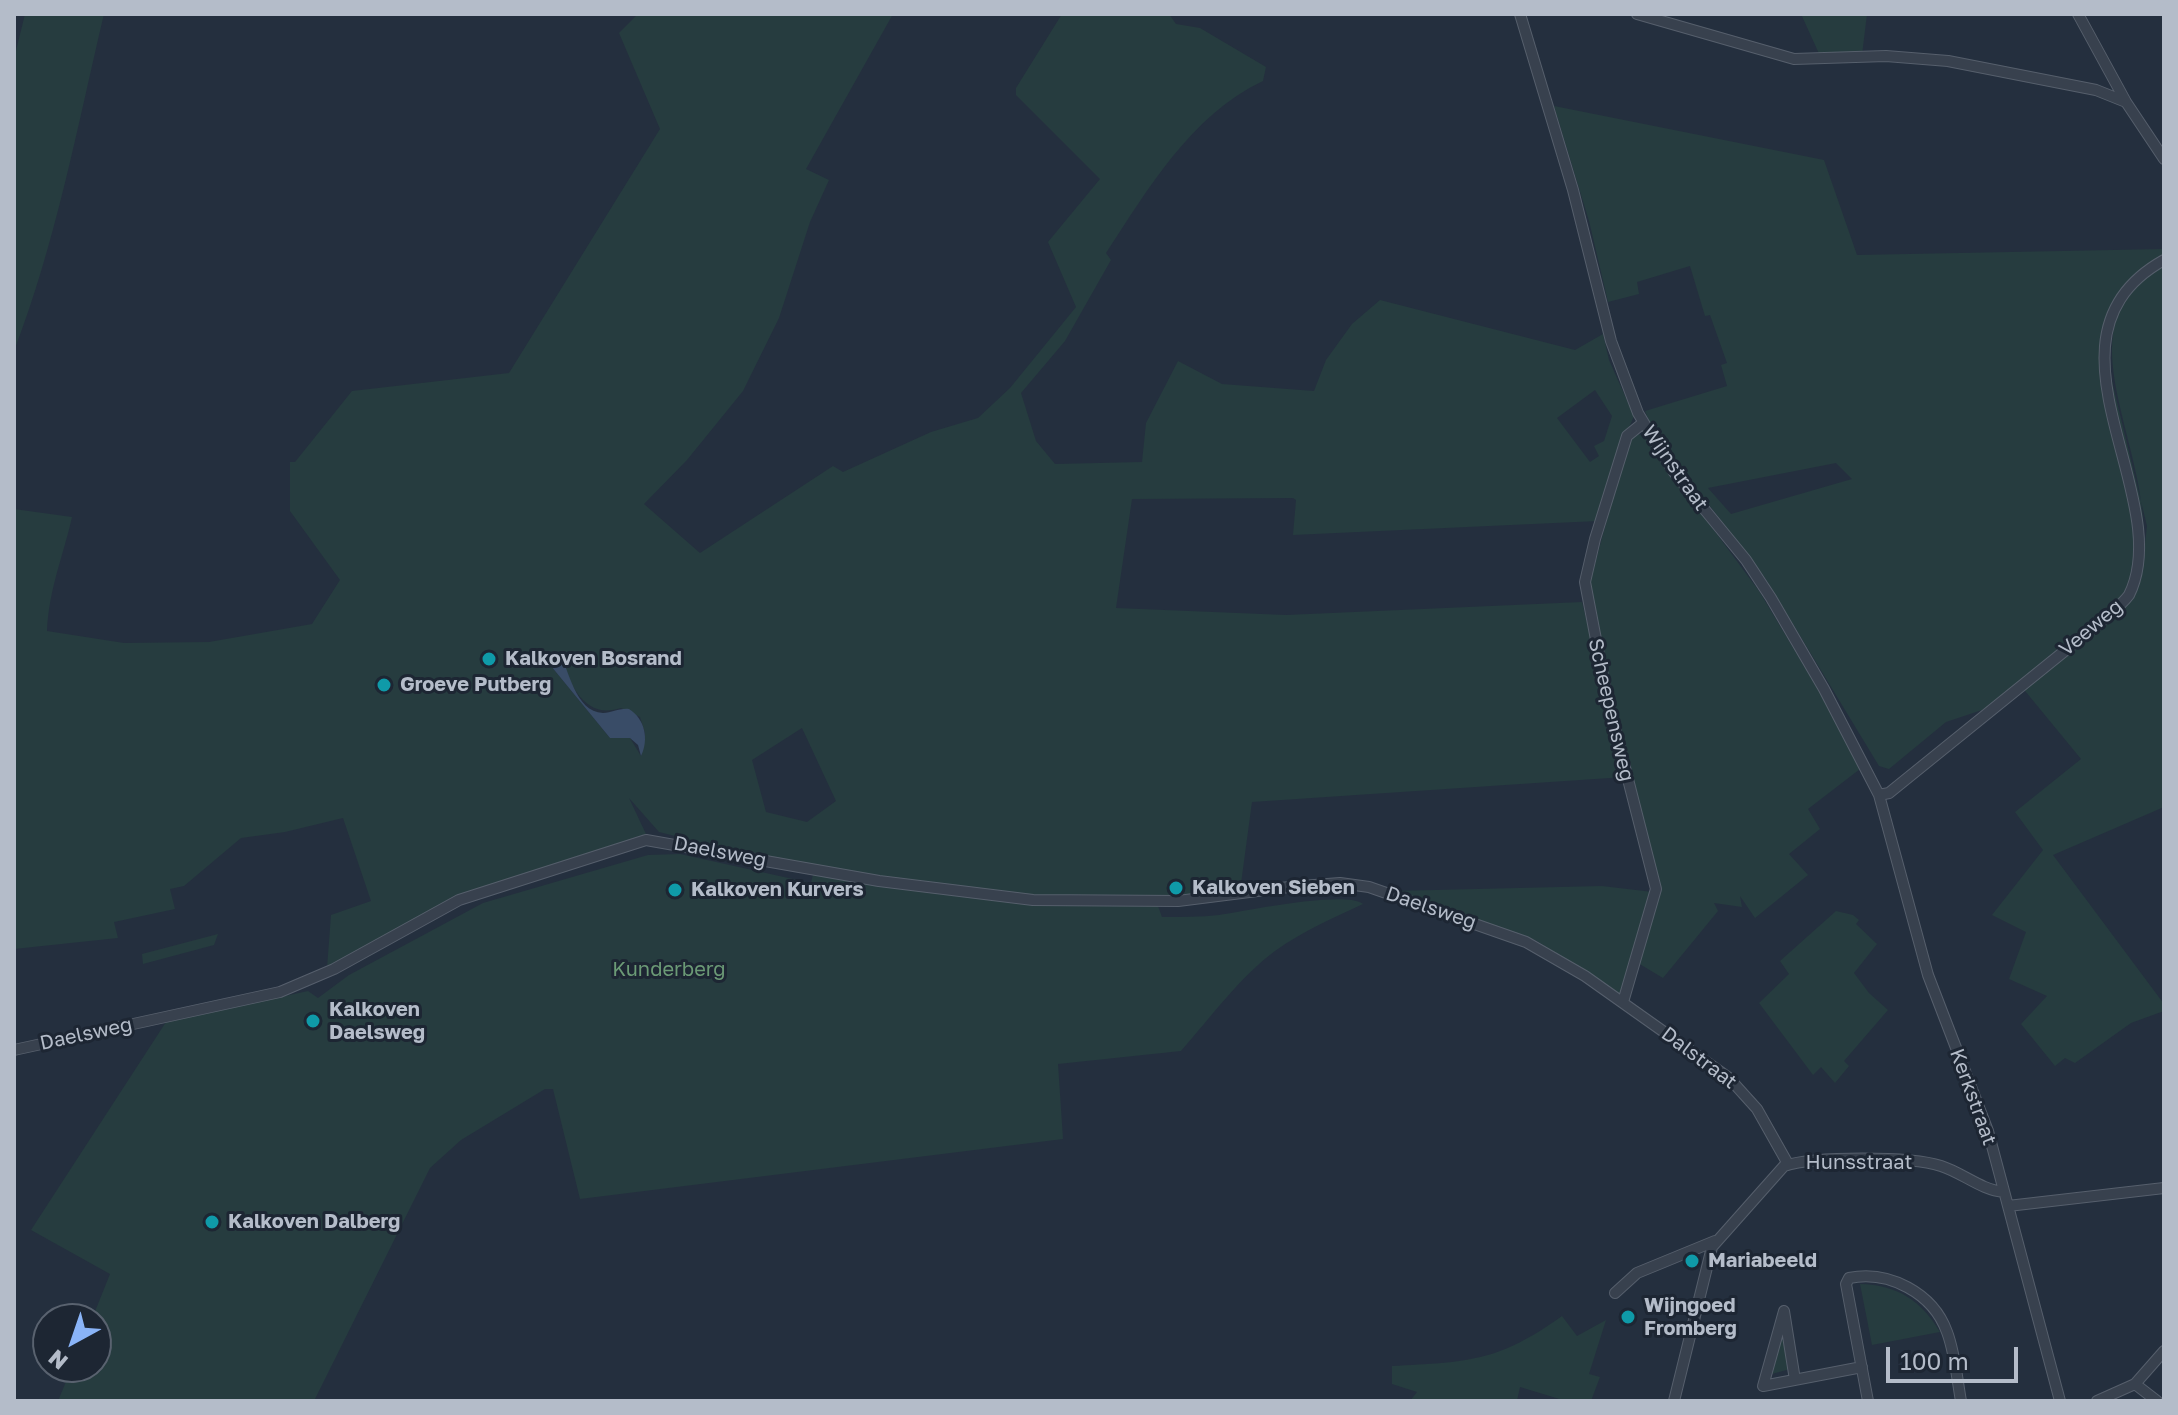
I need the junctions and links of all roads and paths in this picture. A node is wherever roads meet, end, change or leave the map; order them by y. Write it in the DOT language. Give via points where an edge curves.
graph roads {
  1 [pos="1520,14"];
  2 [pos="1637,14"];
  3 [pos="2078,14"];
  4 [pos="2126,102"];
  5 [pos="2164,159"];
  6 [pos="2164,260"];
  7 [pos="1643,423"];
  8 [pos="1879,795"];
  9 [pos="1585,976"];
  10 [pos="1623,1002"];
  11 [pos="14,1050"];
  12 [pos="1788,1164"];
  13 [pos="2164,1188"];
  14 [pos="2004,1192"];
  15 [pos="2008,1206"];
  16 [pos="1715,1241"];
  17 [pos="1615,1293"];
  18 [pos="2164,1351"];
  19 [pos="1862,1367"];
  20 [pos="1795,1380"];
  21 [pos="2135,1384"];
  22 [pos="1674,1401"];
  23 [pos="1868,1401"];
  24 [pos="1961,1401"];
  25 [pos="2060,1401"];
  26 [pos="2097,1401"];
  27 [pos="2157,1401"];
  1 -- 7 [label="street, Wijnstraat" via="1581,217 1617,361"];
  2 -- 4 [label="street" via="1788,58 1939,60 2096,90"];
  3 -- 4 [label="street"];
  4 -- 5 [label="street"];
  6 -- 8 [label="street, Veeweg" via="2125,292 2111,326 2111,360 2149,521 2148,549 2136,584 2098,624 1889,793"];
  7 -- 8 [label="street, Wijnstraat" via="1673,471 1771,598"];
  7 -- 10 [label="street, Scheepensweg" via="1629,433 1623,448 1585,582 1607,697 1656,889"];
  8 -- 14 [label="street, Kerkstraat" via="1928,975 1988,1131"];
  9 -- 10 [label="street, Dalstraat"];
  9 -- 11 [label="street, Daelsweg" via="1526,942 1356,884 1178,901 1033,900 879,881 646,840 459,900 326,974 280,992"];
  10 -- 12 [label="street, Dalstraat" via="1739,1088"];
  12 -- 14 [label="street, Hunsstraat" via="1931,1163"];
  12 -- 16 [label="street, Hunsstraat"];
  13 -- 15 [label="street"];
  14 -- 15 [label="street, Kerkstraat"];
  15 -- 25 [label="street, Kerkstraat"];
  16 -- 17 [label="street" via="1637,1273"];
  16 -- 22 [label="street, Hunsstraat"];
  18 -- 21 [label="street"];
  19 -- 20 [label="street"];
  19 -- 23 [label="street"];
  19 -- 24 [label="street" via="1849,1278 1904,1284 1929,1304 1948,1332"];
  20 -- 20 [label="street" via="1763,1386 1784,1311 1786,1324"];
  21 -- 26 [label="street"];
  21 -- 27 [label="street"];
}
